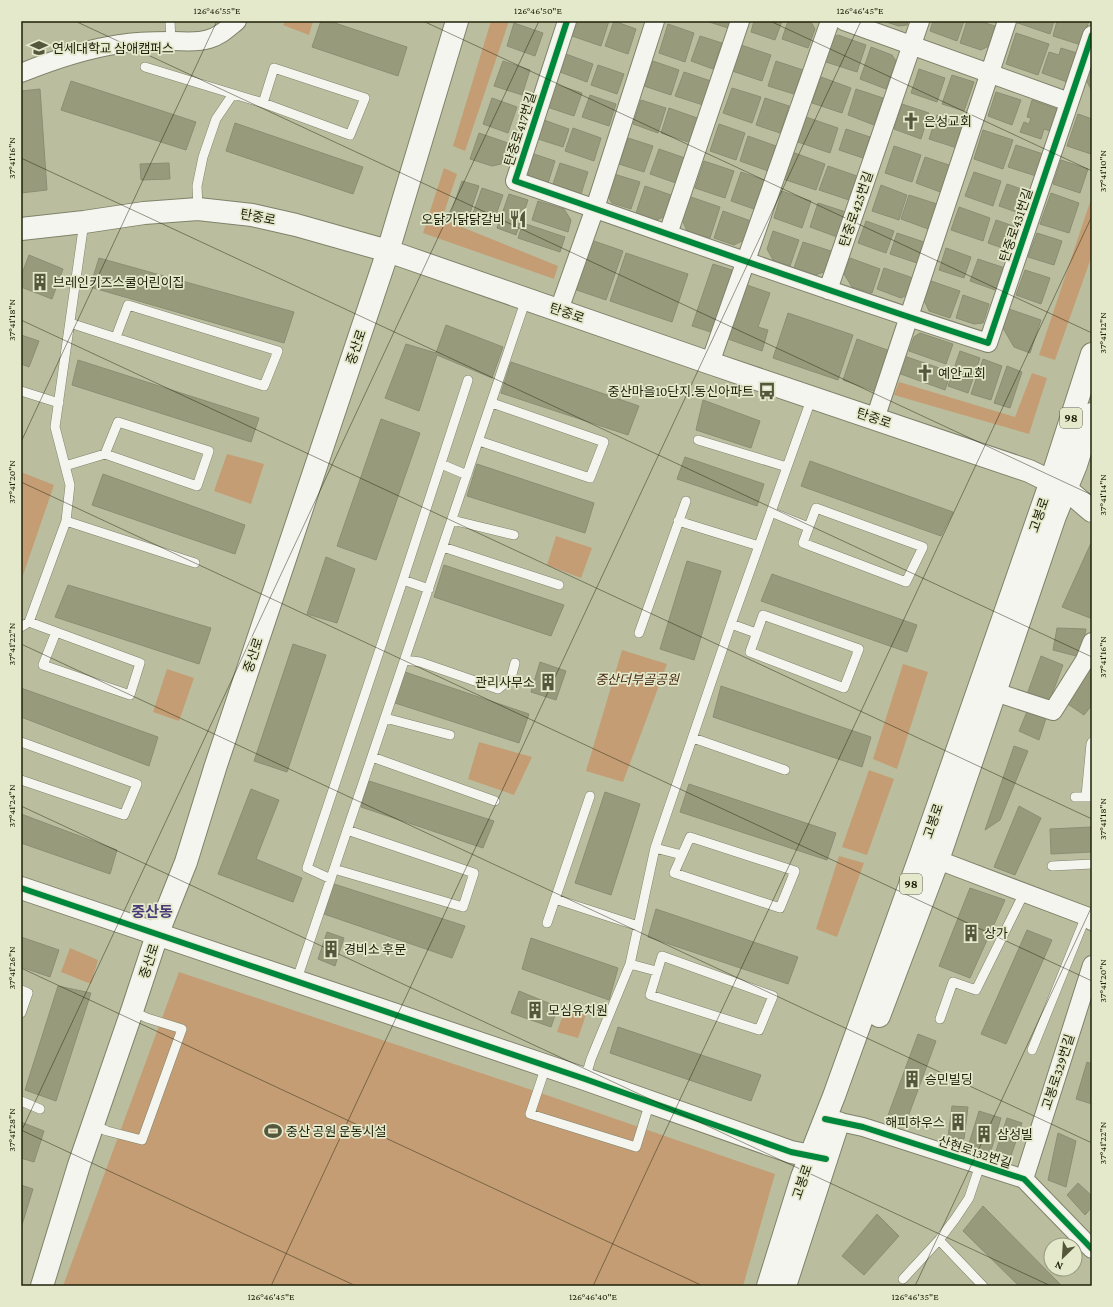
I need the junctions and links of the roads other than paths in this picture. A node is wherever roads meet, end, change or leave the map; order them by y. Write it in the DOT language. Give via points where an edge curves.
graph roads {
  1 [pos="170,21"];
  2 [pos="237,21"];
  3 [pos="457,21"];
  4 [pos="567,21"];
  5 [pos="740,21"];
  6 [pos="830,21"];
  7 [pos="844,21"];
  8 [pos="920,21"];
  9 [pos="1008,21"];
  10 [pos="652,22"];
  11 [pos="1092,34"];
  12 [pos="171,41"];
  13 [pos="912,46"];
  14 [pos="145,67"];
  15 [pos="21,73"];
  16 [pos="990,74"];
  17 [pos="233,94"];
  18 [pos="1069,102"];
  19 [pos="263,103"];
  20 [pos="595,208"];
  21 [pos="198,209"];
  22 [pos="84,222"];
  23 [pos="21,229"];
  24 [pos="668,234"];
  25 [pos="388,251"];
  26 [pos="746,262"];
  27 [pos="828,290"];
  28 [pos="526,299"];
  29 [pos="559,310"];
  30 [pos="909,318"];
  31 [pos="70,323"];
  32 [pos="116,337"];
  33 [pos="1092,354"];
  34 [pos="710,363"];
  35 [pos="468,380"];
  36 [pos="21,391"];
  37 [pos="812,397"];
  38 [pos="59,403"];
  39 [pos="492,403"];
  40 [pos="1092,414"];
  41 [pos="875,419"];
  42 [pos="698,440"];
  43 [pos="479,441"];
  44 [pos="105,454"];
  45 [pos="441,464"];
  46 [pos="65,466"];
  47 [pos="787,467"];
  48 [pos="467,475"];
  49 [pos="1058,485"];
  50 [pos="686,501"];
  51 [pos="1092,511"];
  52 [pos="771,512"];
  53 [pos="452,520"];
  54 [pos="66,521"];
  55 [pos="678,521"];
  56 [pos="808,527"];
  57 [pos="514,535"];
  58 [pos="759,546"];
  59 [pos="443,547"];
  60 [pos="195,563"];
  61 [pos="403,580"];
  62 [pos="559,585"];
  63 [pos="429,589"];
  64 [pos="731,624"];
  65 [pos="25,625"];
  66 [pos="56,632"];
  67 [pos="640,633"];
  68 [pos="756,633"];
  69 [pos="1092,642"];
  70 [pos="405,660"];
  71 [pos="515,663"];
  72 [pos="995,692"];
  73 [pos="385,718"];
  74 [pos="450,735"];
  75 [pos="693,738"];
  76 [pos="21,742"];
  77 [pos="1092,742"];
  78 [pos="372,756"];
  79 [pos="784,770"];
  80 [pos="21,780"];
  81 [pos="590,796"];
  82 [pos="1075,797"];
  83 [pos="1089,797"];
  84 [pos="495,801"];
  85 [pos="347,830"];
  86 [pos="655,848"];
  87 [pos="682,854"];
  88 [pos="938,860"];
  89 [pos="1092,864"];
  90 [pos="1052,866"];
  91 [pos="334,869"];
  92 [pos="331,879"];
  93 [pos="21,888"];
  94 [pos="1024,893"];
  95 [pos="555,899"];
  96 [pos="1090,917"];
  97 [pos="547,923"];
  98 [pos="638,926"];
  99 [pos="157,935"];
  100 [pos="630,964"];
  101 [pos="1092,965"];
  102 [pos="656,971"];
  103 [pos="296,982"];
  104 [pos="21,990"];
  105 [pos="132,1011"];
  106 [pos="21,1013"];
  107 [pos="940,1019"];
  108 [pos="1032,1050"];
  109 [pos="546,1066"];
  110 [pos="585,1079"];
  111 [pos="21,1101"];
  112 [pos="650,1102"];
  113 [pos="40,1108"];
  114 [pos="832,1120"];
  115 [pos="93,1125"];
  116 [pos="819,1157"];
  117 [pos="980,1165"];
  118 [pos="1024,1179"];
  119 [pos="939,1240"];
  120 [pos="1092,1249"];
  121 [pos="903,1279"];
  122 [pos="42,1286"];
  123 [pos="768,1286"];
  124 [pos="785,1286"];
  125 [pos="983,1286"];
  1 -- 12 [label="lane"];
  2 -- 12 [label="street" via="220,34 208,39 190,42"];
  3 -- 25 [label="main road, 중산로"];
  4 -- 20 [label="street, 탄중로417번길" via="514,180"];
  5 -- 24 [label="street"];
  6 -- 26 [label="street"];
  7 -- 13 [label="street"];
  8 -- 13 [label="street, 탄중로425번길"];
  9 -- 16 [label="street"];
  10 -- 20 [label="street"];
  11 -- 18 [label="street, 탄중로431번길"];
  12 -- 15 [label="street" via="122,44 85,51"];
  13 -- 16 [label="street"];
  13 -- 27 [label="street, 탄중로425번길"];
  14 -- 17 [label="lane"];
  16 -- 18 [label="street"];
  16 -- 30 [label="street"];
  17 -- 19 [label="lane"];
  17 -- 21 [label="lane" via="216,119 203,157 197,186"];
  18 -- 30 [label="street, 탄중로431번길" via="988,343"];
  19 -- 19 [label="lane" via="274,68 365,98 350,135"];
  20 -- 24 [label="street, 탄중로417번길"];
  20 -- 29 [label="street"];
  21 -- 22 [label="main road, 탄중로" via="144,213"];
  21 -- 25 [label="main road, 탄중로" via="252,214"];
  22 -- 23 [label="main road, 탄중로"];
  22 -- 31 [label="lane"];
  24 -- 26 [label="street, 탄중로417번길"];
  25 -- 28 [label="main road, 탄중로"];
  25 -- 99 [label="main road, 중산로" via="223,743 186,862"];
  26 -- 27 [label="street"];
  26 -- 34 [label="street"];
  27 -- 30 [label="street"];
  28 -- 29 [label="main road, 탄중로"];
  28 -- 39 [label="lane"];
  29 -- 34 [label="main road, 탄중로"];
  30 -- 41 [label="street"];
  31 -- 32 [label="lane"];
  31 -- 38 [label="lane"];
  32 -- 32 [label="lane" via="264,386 278,352 128,304"];
  33 -- 49 [label="main road, 고봉로 / 98"];
  34 -- 37 [label="main road, 탄중로"];
  35 -- 45 [label="lane"];
  36 -- 38 [label="lane"];
  37 -- 41 [label="main road, 탄중로"];
  37 -- 47 [label="lane"];
  38 -- 46 [label="lane" via="55,427"];
  39 -- 43 [label="lane"];
  39 -- 43 [label="lane" via="604,442 590,478"];
  40 -- 49 [label="main road, 고봉로 / 98" via="1076,465"];
  41 -- 49 [label="main road, 탄중로" via="1029,471"];
  42 -- 47 [label="lane"];
  43 -- 48 [label="lane"];
  44 -- 44 [label="lane" via="118,422 209,451 197,486"];
  44 -- 46 [label="lane"];
  45 -- 48 [label="lane"];
  45 -- 61 [label="lane"];
  46 -- 54 [label="lane" via="70,485"];
  47 -- 52 [label="lane"];
  48 -- 53 [label="lane"];
  49 -- 51 [label="main road, 탄중로"];
  49 -- 72 [label="main road, 고봉로 / 98"];
  49 -- 114 [label="main road, 고봉로 / 98" via="919,862"];
  50 -- 55 [label="lane"];
  52 -- 56 [label="lane"];
  52 -- 58 [label="lane"];
  53 -- 57 [label="lane"];
  53 -- 59 [label="lane"];
  54 -- 60 [label="lane"];
  54 -- 65 [label="lane"];
  55 -- 58 [label="lane"];
  55 -- 67 [label="lane"];
  56 -- 56 [label="lane" via="816,508 923,547 906,582 803,543"];
  58 -- 64 [label="lane"];
  59 -- 62 [label="lane"];
  59 -- 63 [label="lane"];
  61 -- 63 [label="lane"];
  61 -- 92 [label="lane" via="307,868"];
  63 -- 70 [label="lane"];
  64 -- 68 [label="lane"];
  64 -- 75 [label="lane"];
  65 -- 66 [label="lane"];
  66 -- 66 [label="lane" via="140,663 130,695 43,665"];
  68 -- 68 [label="lane" via="763,615 859,649 844,688 750,652"];
  69 -- 72 [label="street" via="1085,660 1053,711"];
  70 -- 71 [label="lane" via="420,662 498,689 511,678"];
  70 -- 73 [label="lane"];
  72 -- 88 [label="main road, 고봉로 / 98"];
  73 -- 74 [label="lane"];
  73 -- 78 [label="lane"];
  75 -- 79 [label="lane"];
  75 -- 86 [label="lane"];
  76 -- 80 [label="lane" via="137,784 124,815"];
  77 -- 83 [label="lane"];
  78 -- 84 [label="lane"];
  78 -- 85 [label="lane"];
  81 -- 95 [label="lane"];
  82 -- 83 [label="lane"];
  85 -- 91 [label="lane"];
  85 -- 91 [label="lane" via="474,873 463,907"];
  86 -- 87 [label="lane"];
  86 -- 98 [label="lane"];
  87 -- 87 [label="lane" via="690,837 795,871 780,908 674,873"];
  88 -- 94 [label="street"];
  88 -- 114 [label="main road, 고봉로 / 98"];
  89 -- 90 [label="lane"];
  91 -- 92 [label="lane"];
  92 -- 103 [label="lane"];
  93 -- 99 [label="main road"];
  94 -- 96 [label="street"];
  94 -- 107 [label="lane" via="976,990 953,982"];
  95 -- 97 [label="lane"];
  95 -- 98 [label="lane"];
  96 -- 108 [label="lane"];
  98 -- 100 [label="lane"];
  99 -- 103 [label="main road"];
  99 -- 105 [label="main road, 중산로"];
  100 -- 102 [label="lane"];
  100 -- 110 [label="lane"];
  101 -- 118 [label="street, 고봉로329번길"];
  102 -- 102 [label="lane" via="662,956 773,996 759,1030 650,995"];
  103 -- 109 [label="main road"];
  104 -- 106 [label="lane" via="28,993"];
  105 -- 115 [label="main road, 중산로"];
  105 -- 115 [label="lane" via="182,1029 142,1140 107,1132"];
  109 -- 110 [label="main road"];
  109 -- 112 [label="lane" via="530,1114 636,1147"];
  110 -- 112 [label="main road"];
  111 -- 113 [label="lane"];
  112 -- 116 [label="main road" via="791,1152"];
  114 -- 116 [label="main road, 고봉로 / 98"];
  114 -- 117 [label="street, 산현로132번길" via="863,1127"];
  115 -- 122 [label="main road, 중산로"];
  116 -- 123 [label="main road, 고봉로 / 98" via="802,1177"];
  116 -- 124 [label="main road, 고봉로 / 98"];
  117 -- 118 [label="street, 산현로132번길"];
  117 -- 119 [label="lane" via="969,1198"];
  118 -- 120 [label="street, 산현로132번길"];
  119 -- 121 [label="lane"];
  119 -- 125 [label="lane"];
}
